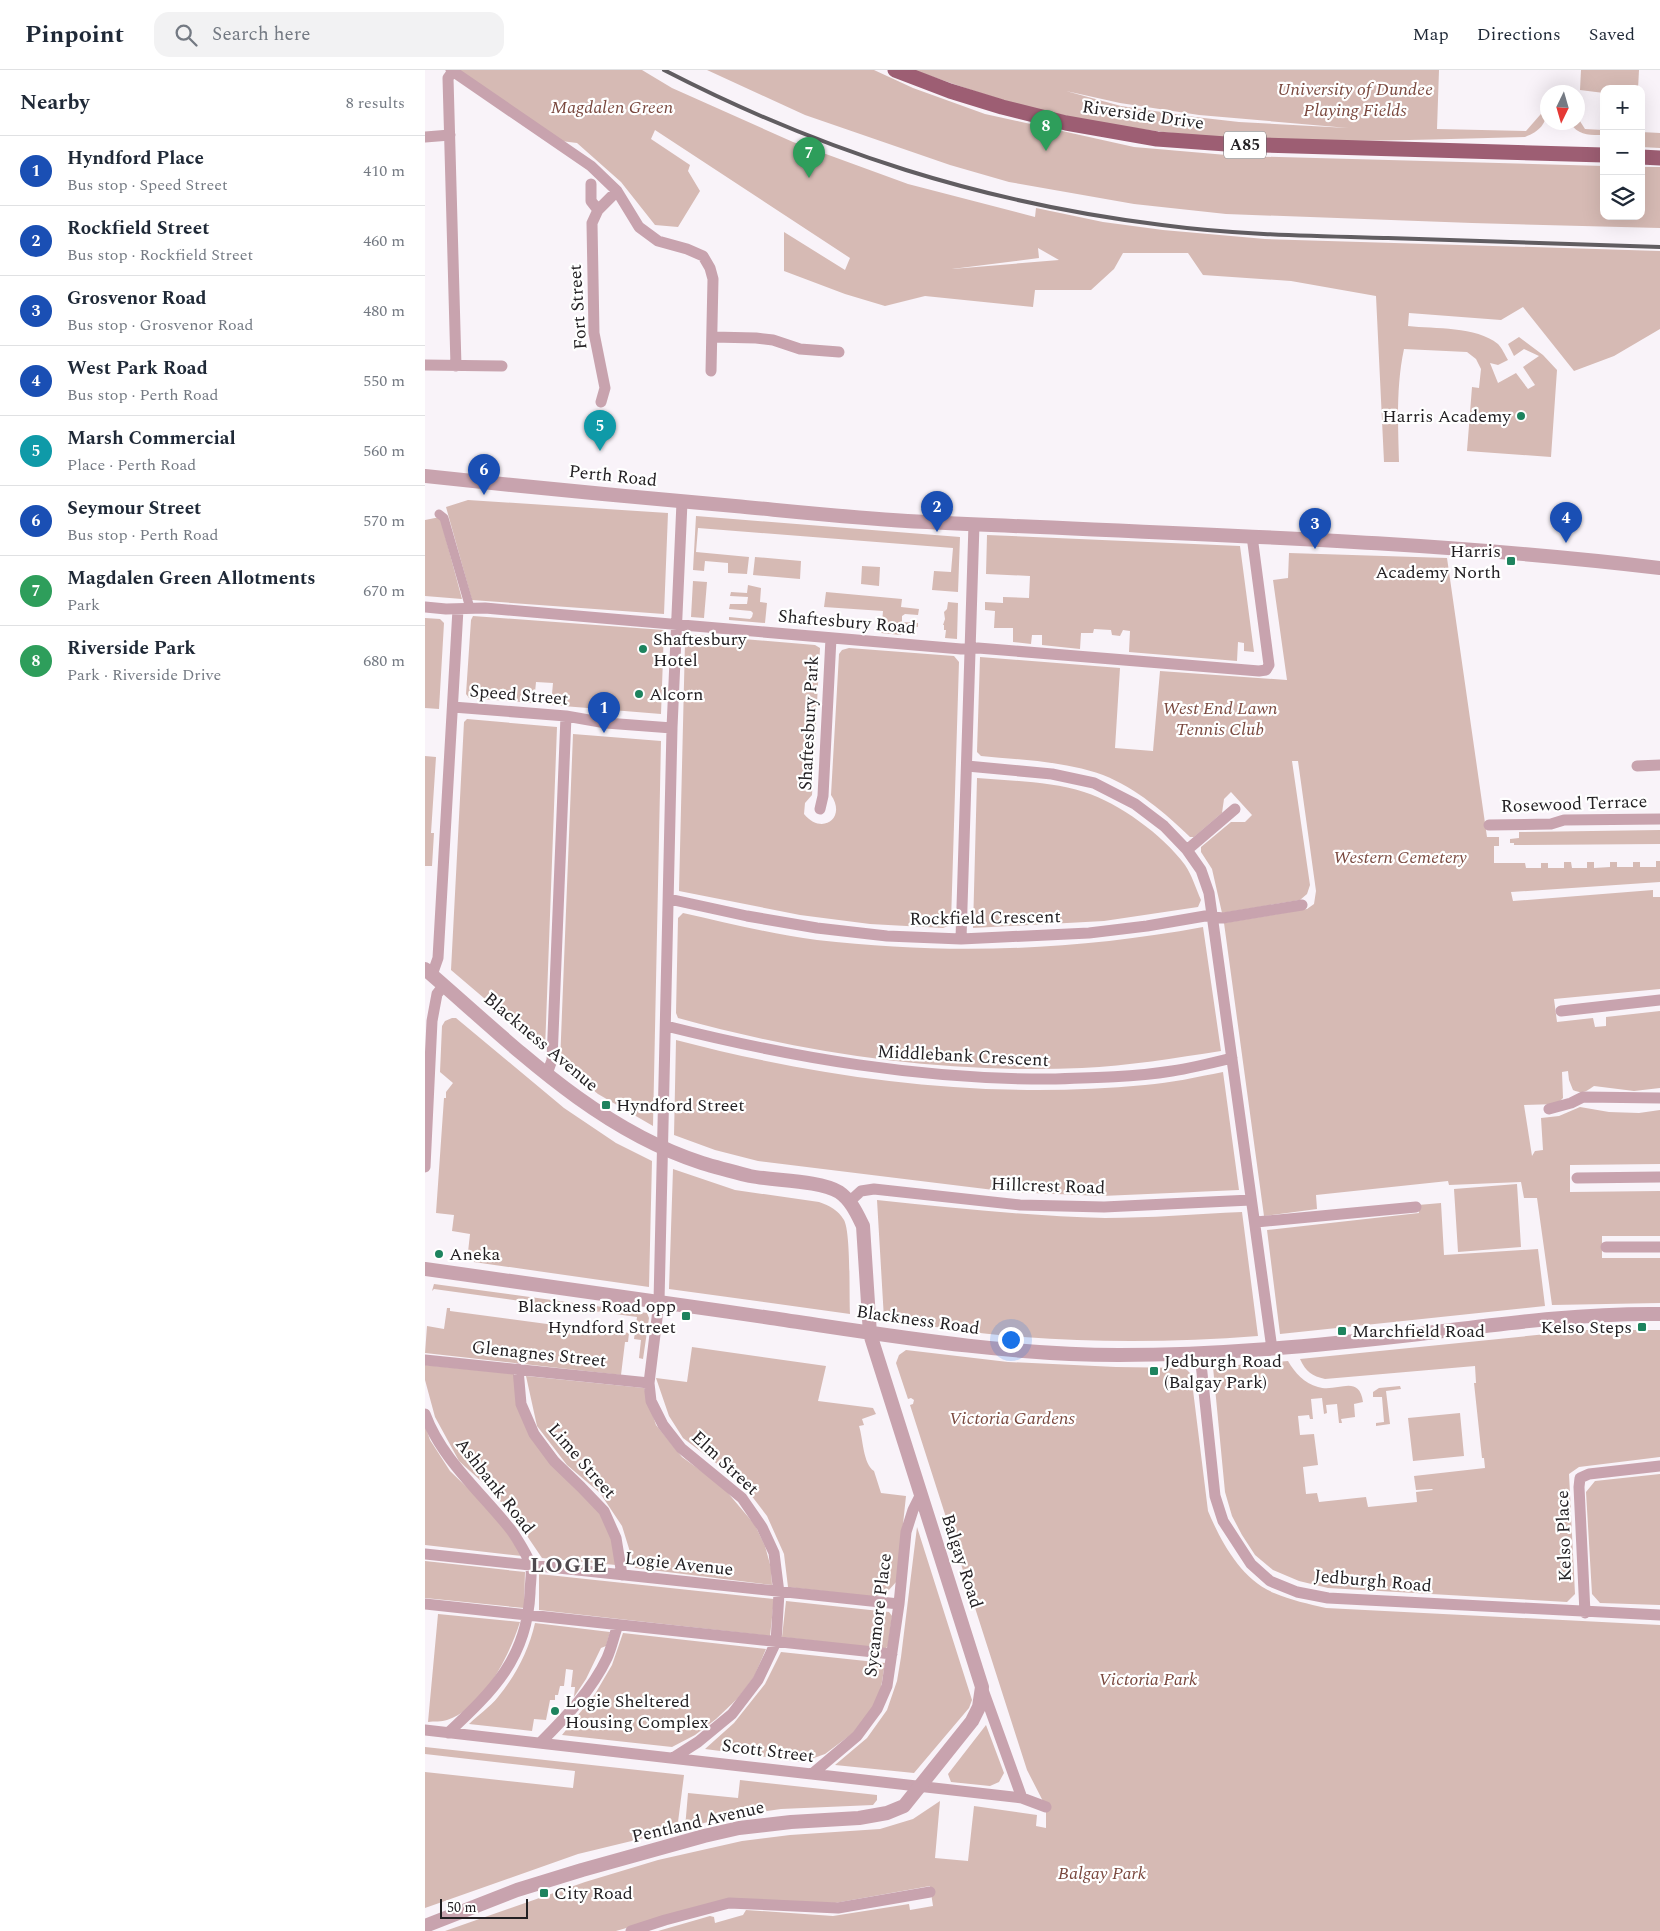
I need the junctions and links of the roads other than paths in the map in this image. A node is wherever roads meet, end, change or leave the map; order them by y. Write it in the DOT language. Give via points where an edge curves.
graph roads {
  1 [pos="895,70"];
  2 [pos="452,71"];
  3 [pos="450,135"];
  4 [pos="425,137"];
  5 [pos="1600,156"];
  6 [pos="1645,157"];
  7 [pos="1660,158"];
  8 [pos="591,184"];
  9 [pos="617,192"];
  10 [pos="598,210"];
  11 [pos="713,337"];
  12 [pos="839,352"];
  13 [pos="425,366"];
  14 [pos="456,366"];
  15 [pos="502,366"];
  16 [pos="711,371"];
  17 [pos="601,402"];
  18 [pos="425,476"];
  19 [pos="682,502"];
  20 [pos="439,514"];
  21 [pos="974,524"];
  22 [pos="1252,536"];
  23 [pos="1660,568"];
  24 [pos="425,607"];
  25 [pos="464,608"];
  26 [pos="676,624"];
  27 [pos="831,638"];
  28 [pos="969,648"];
  29 [pos="453,707"];
  30 [pos="566,716"];
  31 [pos="672,728"];
  32 [pos="1660,765"];
  33 [pos="967,766"];
  34 [pos="1637,766"];
  35 [pos="820,809"];
  36 [pos="1235,809"];
  37 [pos="1660,819"];
  38 [pos="1489,825"];
  39 [pos="1187,850"];
  40 [pos="669,899"];
  41 [pos="1302,905"];
  42 [pos="1213,917"];
  43 [pos="961,939"];
  44 [pos="428,972"];
  45 [pos="444,985"];
  46 [pos="1660,1000"];
  47 [pos="1561,1011"];
  48 [pos="666,1026"];
  49 [pos="1232,1058"];
  50 [pos="547,1074"];
  51 [pos="1660,1098"];
  52 [pos="1549,1110"];
  53 [pos="663,1148"];
  54 [pos="425,1167"];
  55 [pos="1660,1177"];
  56 [pos="1577,1178"];
  57 [pos="1251,1200"];
  58 [pos="849,1202"];
  59 [pos="1416,1207"];
  60 [pos="1256,1222"];
  61 [pos="1606,1247"];
  62 [pos="1660,1247"];
  63 [pos="425,1270"];
  64 [pos="659,1302"];
  65 [pos="1660,1314"];
  66 [pos="870,1334"];
  67 [pos="1272,1349"];
  68 [pos="1200,1354"];
  69 [pos="425,1360"];
  70 [pos="517,1369"];
  71 [pos="649,1383"];
  72 [pos="425,1414"];
  73 [pos="1660,1466"];
  74 [pos="921,1494"];
  75 [pos="425,1554"];
  76 [pos="531,1565"];
  77 [pos="622,1575"];
  78 [pos="779,1593"];
  79 [pos="425,1604"];
  80 [pos="899,1604"];
  81 [pos="1585,1613"];
  82 [pos="529,1615"];
  83 [pos="1660,1615"];
  84 [pos="618,1624"];
  85 [pos="775,1642"];
  86 [pos="892,1654"];
  87 [pos="982,1687"];
  88 [pos="425,1730"];
  89 [pos="448,1732"];
  90 [pos="541,1743"];
  91 [pos="673,1758"];
  92 [pos="812,1774"];
  93 [pos="919,1788"];
  94 [pos="1022,1798"];
  95 [pos="1046,1807"];
  96 [pos="930,1892"];
  97 [pos="425,1926"];
  98 [pos="631,1931"];
  1 -- 5 [label="main road, Riverside Drive / A85" via="1002,107 1066,123 1157,139"];
  2 -- 3 [label="street" via="448,78"];
  2 -- 9 [label="street" via="591,166"];
  3 -- 4 [label="street"];
  3 -- 14 [label="street"];
  6 -- 7 [label="main road"];
  8 -- 10 [label="street" via="591,201"];
  9 -- 10 [label="street"];
  9 -- 11 [label="street" via="639,227 658,241 703,256 713,279"];
  10 -- 17 [label="street, Fort Street" via="592,223 594,333 605,388"];
  11 -- 12 [label="street" via="773,340 800,349"];
  11 -- 16 [label="street"];
  13 -- 14 [label="street"];
  14 -- 15 [label="street"];
  18 -- 19 [label="street, Perth Road"];
  19 -- 21 [label="street, Perth Road"];
  19 -- 26 [label="street"];
  20 -- 25 [label="street" via="444,518 455,552"];
  21 -- 22 [label="street, Perth Road"];
  21 -- 28 [label="street"];
  22 -- 23 [label="street" via="1427,546"];
  22 -- 28 [label="street, Shaftesbury Road" via="1269,665 1266,670"];
  24 -- 25 [label="street, Shaftesbury Road"];
  25 -- 26 [label="street, Shaftesbury Road"];
  25 -- 29 [label="street"];
  26 -- 27 [label="street, Shaftesbury Road"];
  26 -- 31 [label="street"];
  27 -- 28 [label="street, Shaftesbury Road"];
  27 -- 35 [label="street, Shaftesbury Park"];
  28 -- 33 [label="street"];
  29 -- 30 [label="street, Speed Street"];
  29 -- 44 [label="street" via="438,958"];
  30 -- 31 [label="street, Speed Street"];
  30 -- 50 [label="street" via="552,1060"];
  31 -- 40 [label="street"];
  32 -- 34 [label="street"];
  33 -- 39 [label="street" via="1052,774 1094,783 1135,804 1164,826"];
  33 -- 43 [label="street"];
  36 -- 39 [label="street"];
  37 -- 38 [label="street, Rosewood Terrace"];
  39 -- 42 [label="street" via="1201,870"];
  40 -- 43 [label="street, Rockfield Crescent" via="817,928 887,936"];
  40 -- 48 [label="street"];
  41 -- 42 [label="street, Rockfield Crescent"];
  42 -- 43 [label="street, Rockfield Crescent" via="1089,933"];
  42 -- 49 [label="street"];
  44 -- 45 [label="street, Blackness Avenue"];
  45 -- 50 [label="street, Blackness Avenue"];
  45 -- 54 [label="street" via="437,994 432,1021"];
  46 -- 47 [label="street"];
  48 -- 49 [label="street, Middlebank Crescent" via="800,1056 942,1076 1097,1078 1172,1071"];
  48 -- 53 [label="street"];
  49 -- 57 [label="street"];
  50 -- 53 [label="street, Blackness Avenue" via="585,1104"];
  51 -- 52 [label="street" via="1583,1097"];
  53 -- 58 [label="street, Blackness Avenue" via="750,1176 820,1186 839,1192"];
  53 -- 64 [label="street"];
  55 -- 56 [label="street"];
  57 -- 58 [label="street, Hillcrest Road" via="1104,1206 1020,1205 874,1189 861,1191"];
  57 -- 60 [label="street"];
  58 -- 66 [label="street, Blackness Avenue" via="863,1226"];
  59 -- 60 [label="street"];
  60 -- 67 [label="street"];
  61 -- 62 [label="street"];
  63 -- 64 [label="street, Blackness Road"];
  64 -- 66 [label="street, Blackness Road"];
  64 -- 71 [label="street, Elm Street"];
  65 -- 67 [label="street, Blackness Road" via="1551,1318"];
  66 -- 68 [label="street, Blackness Road" via="1030,1352"];
  66 -- 74 [label="street, Balgay Road"];
  67 -- 68 [label="street, Blackness Road"];
  68 -- 81 [label="street, Jedburgh Road" via="1215,1496 1223,1521 1251,1564 1270,1581 1297,1592 1329,1598"];
  69 -- 70 [label="street, Glenagnes Street"];
  70 -- 71 [label="street, Glenagnes Street"];
  70 -- 77 [label="street, Lime Street" via="521,1404 534,1434 554,1461 604,1511 616,1538"];
  71 -- 78 [label="street, Elm Street" via="651,1401 663,1425 681,1448 742,1498 762,1527 774,1553"];
  72 -- 76 [label="street, Ashbank Road" via="430,1428 454,1465 512,1531"];
  73 -- 81 [label="street, Kelso Place" via="1589,1474 1580,1478"];
  74 -- 80 [label="street, Sycamore Place" via="906,1532"];
  74 -- 87 [label="street, Balgay Road"];
  75 -- 76 [label="street, Logie Avenue"];
  76 -- 77 [label="street, Logie Avenue"];
  76 -- 82 [label="street"];
  77 -- 78 [label="street, Logie Avenue"];
  78 -- 80 [label="street, Logie Avenue"];
  78 -- 85 [label="street, Elm Street"];
  79 -- 82 [label="street"];
  80 -- 86 [label="street, Sycamore Place"];
  81 -- 83 [label="street, Jedburgh Road"];
  82 -- 84 [label="street"];
  82 -- 89 [label="street" via="520,1646 503,1676"];
  84 -- 85 [label="street"];
  84 -- 90 [label="street" via="607,1658 586,1692"];
  85 -- 86 [label="street"];
  85 -- 91 [label="street, Elm Street" via="758,1680 733,1714"];
  86 -- 92 [label="street, Sycamore Place" via="887,1686 877,1710 857,1736"];
  87 -- 93 [label="street, Pentland Avenue" via="979,1707 972,1721"];
  87 -- 94 [label="street, Balgay Road"];
  88 -- 89 [label="street, Scott Street"];
  89 -- 90 [label="street, Scott Street"];
  90 -- 91 [label="street, Scott Street"];
  91 -- 92 [label="street, Scott Street"];
  92 -- 93 [label="street, Scott Street"];
  93 -- 94 [label="street, Scott Street"];
  93 -- 97 [label="street, Pentland Avenue" via="904,1806 887,1813 739,1828 704,1836 517,1890"];
  94 -- 95 [label="street, Scott Street"];
  96 -- 98 [label="street" via="837,1908 729,1903"];
}
